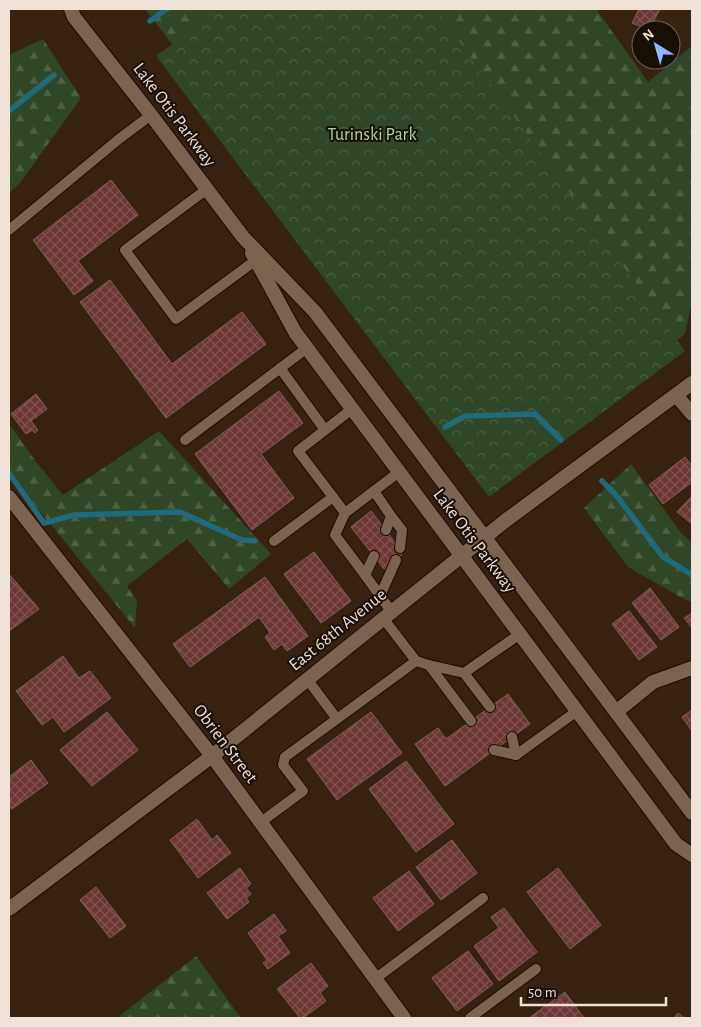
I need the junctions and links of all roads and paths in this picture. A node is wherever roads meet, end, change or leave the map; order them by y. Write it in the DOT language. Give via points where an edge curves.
graph roads {
  1 [pos="61,9"];
  2 [pos="73,13"];
  3 [pos="152,115"];
  4 [pos="207,189"];
  5 [pos="9,230"];
  6 [pos="243,237"];
  7 [pos="256,260"];
  8 [pos="307,348"];
  9 [pos="280,368"];
  10 [pos="692,383"];
  11 [pos="676,395"];
  12 [pos="352,409"];
  13 [pos="692,414"];
  14 [pos="325,430"];
  15 [pos="185,440"];
  16 [pos="399,472"];
  17 [pos="374,491"];
  18 [pos="9,497"];
  19 [pos="333,497"];
  20 [pos="345,513"];
  21 [pos="391,516"];
  22 [pos="386,530"];
  23 [pos="485,537"];
  24 [pos="274,541"];
  25 [pos="400,548"];
  26 [pos="374,556"];
  27 [pos="461,556"];
  28 [pos="396,560"];
  29 [pos="365,575"];
  30 [pos="380,596"];
  31 [pos="387,614"];
  32 [pos="520,634"];
  33 [pos="416,661"];
  34 [pos="429,664"];
  35 [pos="692,668"];
  36 [pos="464,673"];
  37 [pos="307,679"];
  38 [pos="490,707"];
  39 [pos="577,711"];
  40 [pos="616,712"];
  41 [pos="337,719"];
  42 [pos="471,721"];
  43 [pos="512,737"];
  44 [pos="494,750"];
  45 [pos="516,755"];
  46 [pos="212,756"];
  47 [pos="692,813"];
  48 [pos="261,822"];
  49 [pos="692,855"];
  50 [pos="483,898"];
  51 [pos="9,909"];
  52 [pos="536,969"];
  53 [pos="375,979"];
  54 [pos="404,1018"];
  55 [pos="470,1018"];
  1 -- 2 [label="main road, Lake Otis Parkway"];
  2 -- 3 [label="main road, Lake Otis Parkway"];
  3 -- 4 [label="main road, Lake Otis Parkway"];
  3 -- 5 [label="lane" via="118,139"];
  4 -- 6 [label="main road, Lake Otis Parkway"];
  4 -- 7 [label="lane" via="125,250 176,319"];
  6 -- 7 [label="main road, Lake Otis Parkway"];
  6 -- 23 [label="main road, Lake Otis Parkway" via="315,312"];
  7 -- 8 [label="main road, Lake Otis Parkway"];
  8 -- 9 [label="lane"];
  8 -- 12 [label="main road, Lake Otis Parkway"];
  9 -- 14 [label="lane"];
  9 -- 15 [label="lane"];
  10 -- 11 [label="main road, East 68th Avenue"];
  11 -- 13 [label="main road"];
  11 -- 23 [label="main road, East 68th Avenue"];
  12 -- 14 [label="lane"];
  12 -- 16 [label="main road, Lake Otis Parkway"];
  14 -- 19 [label="lane" via="298,451"];
  16 -- 17 [label="lane"];
  16 -- 27 [label="main road, Lake Otis Parkway"];
  17 -- 20 [label="lane"];
  17 -- 21 [label="lane"];
  18 -- 46 [label="main road, Obrien Street"];
  19 -- 20 [label="lane"];
  19 -- 24 [label="lane"];
  20 -- 29 [label="lane" via="335,535"];
  21 -- 22 [label="lane"];
  21 -- 25 [label="lane" via="402,530"];
  23 -- 27 [label="main road, East 68th Avenue"];
  23 -- 40 [label="main road, Lake Otis Parkway"];
  26 -- 29 [label="lane"];
  27 -- 31 [label="main road, East 68th Avenue"];
  27 -- 32 [label="main road, Lake Otis Parkway"];
  28 -- 30 [label="lane"];
  29 -- 30 [label="lane"];
  30 -- 31 [label="lane"];
  31 -- 33 [label="lane"];
  31 -- 37 [label="main road, East 68th Avenue"];
  32 -- 36 [label="lane"];
  32 -- 39 [label="main road, Lake Otis Parkway"];
  33 -- 34 [label="lane"];
  33 -- 41 [label="lane"];
  34 -- 36 [label="lane"];
  34 -- 42 [label="lane"];
  35 -- 40 [label="main road" via="653,682"];
  36 -- 38 [label="lane"];
  37 -- 41 [label="lane"];
  37 -- 46 [label="main road, East 68th Avenue"];
  39 -- 45 [label="lane"];
  39 -- 49 [label="main road, Lake Otis Parkway" via="676,844"];
  40 -- 47 [label="main road, Lake Otis Parkway"];
  41 -- 48 [label="lane" via="285,757 283,765 303,791"];
  43 -- 45 [label="lane"];
  44 -- 45 [label="lane"];
  46 -- 48 [label="main road, Obrien Street"];
  46 -- 51 [label="main road, East 68th Avenue"];
  48 -- 53 [label="main road, Obrien Street"];
  50 -- 53 [label="lane"];
  52 -- 55 [label="lane"];
  53 -- 54 [label="main road, Obrien Street"];
}
